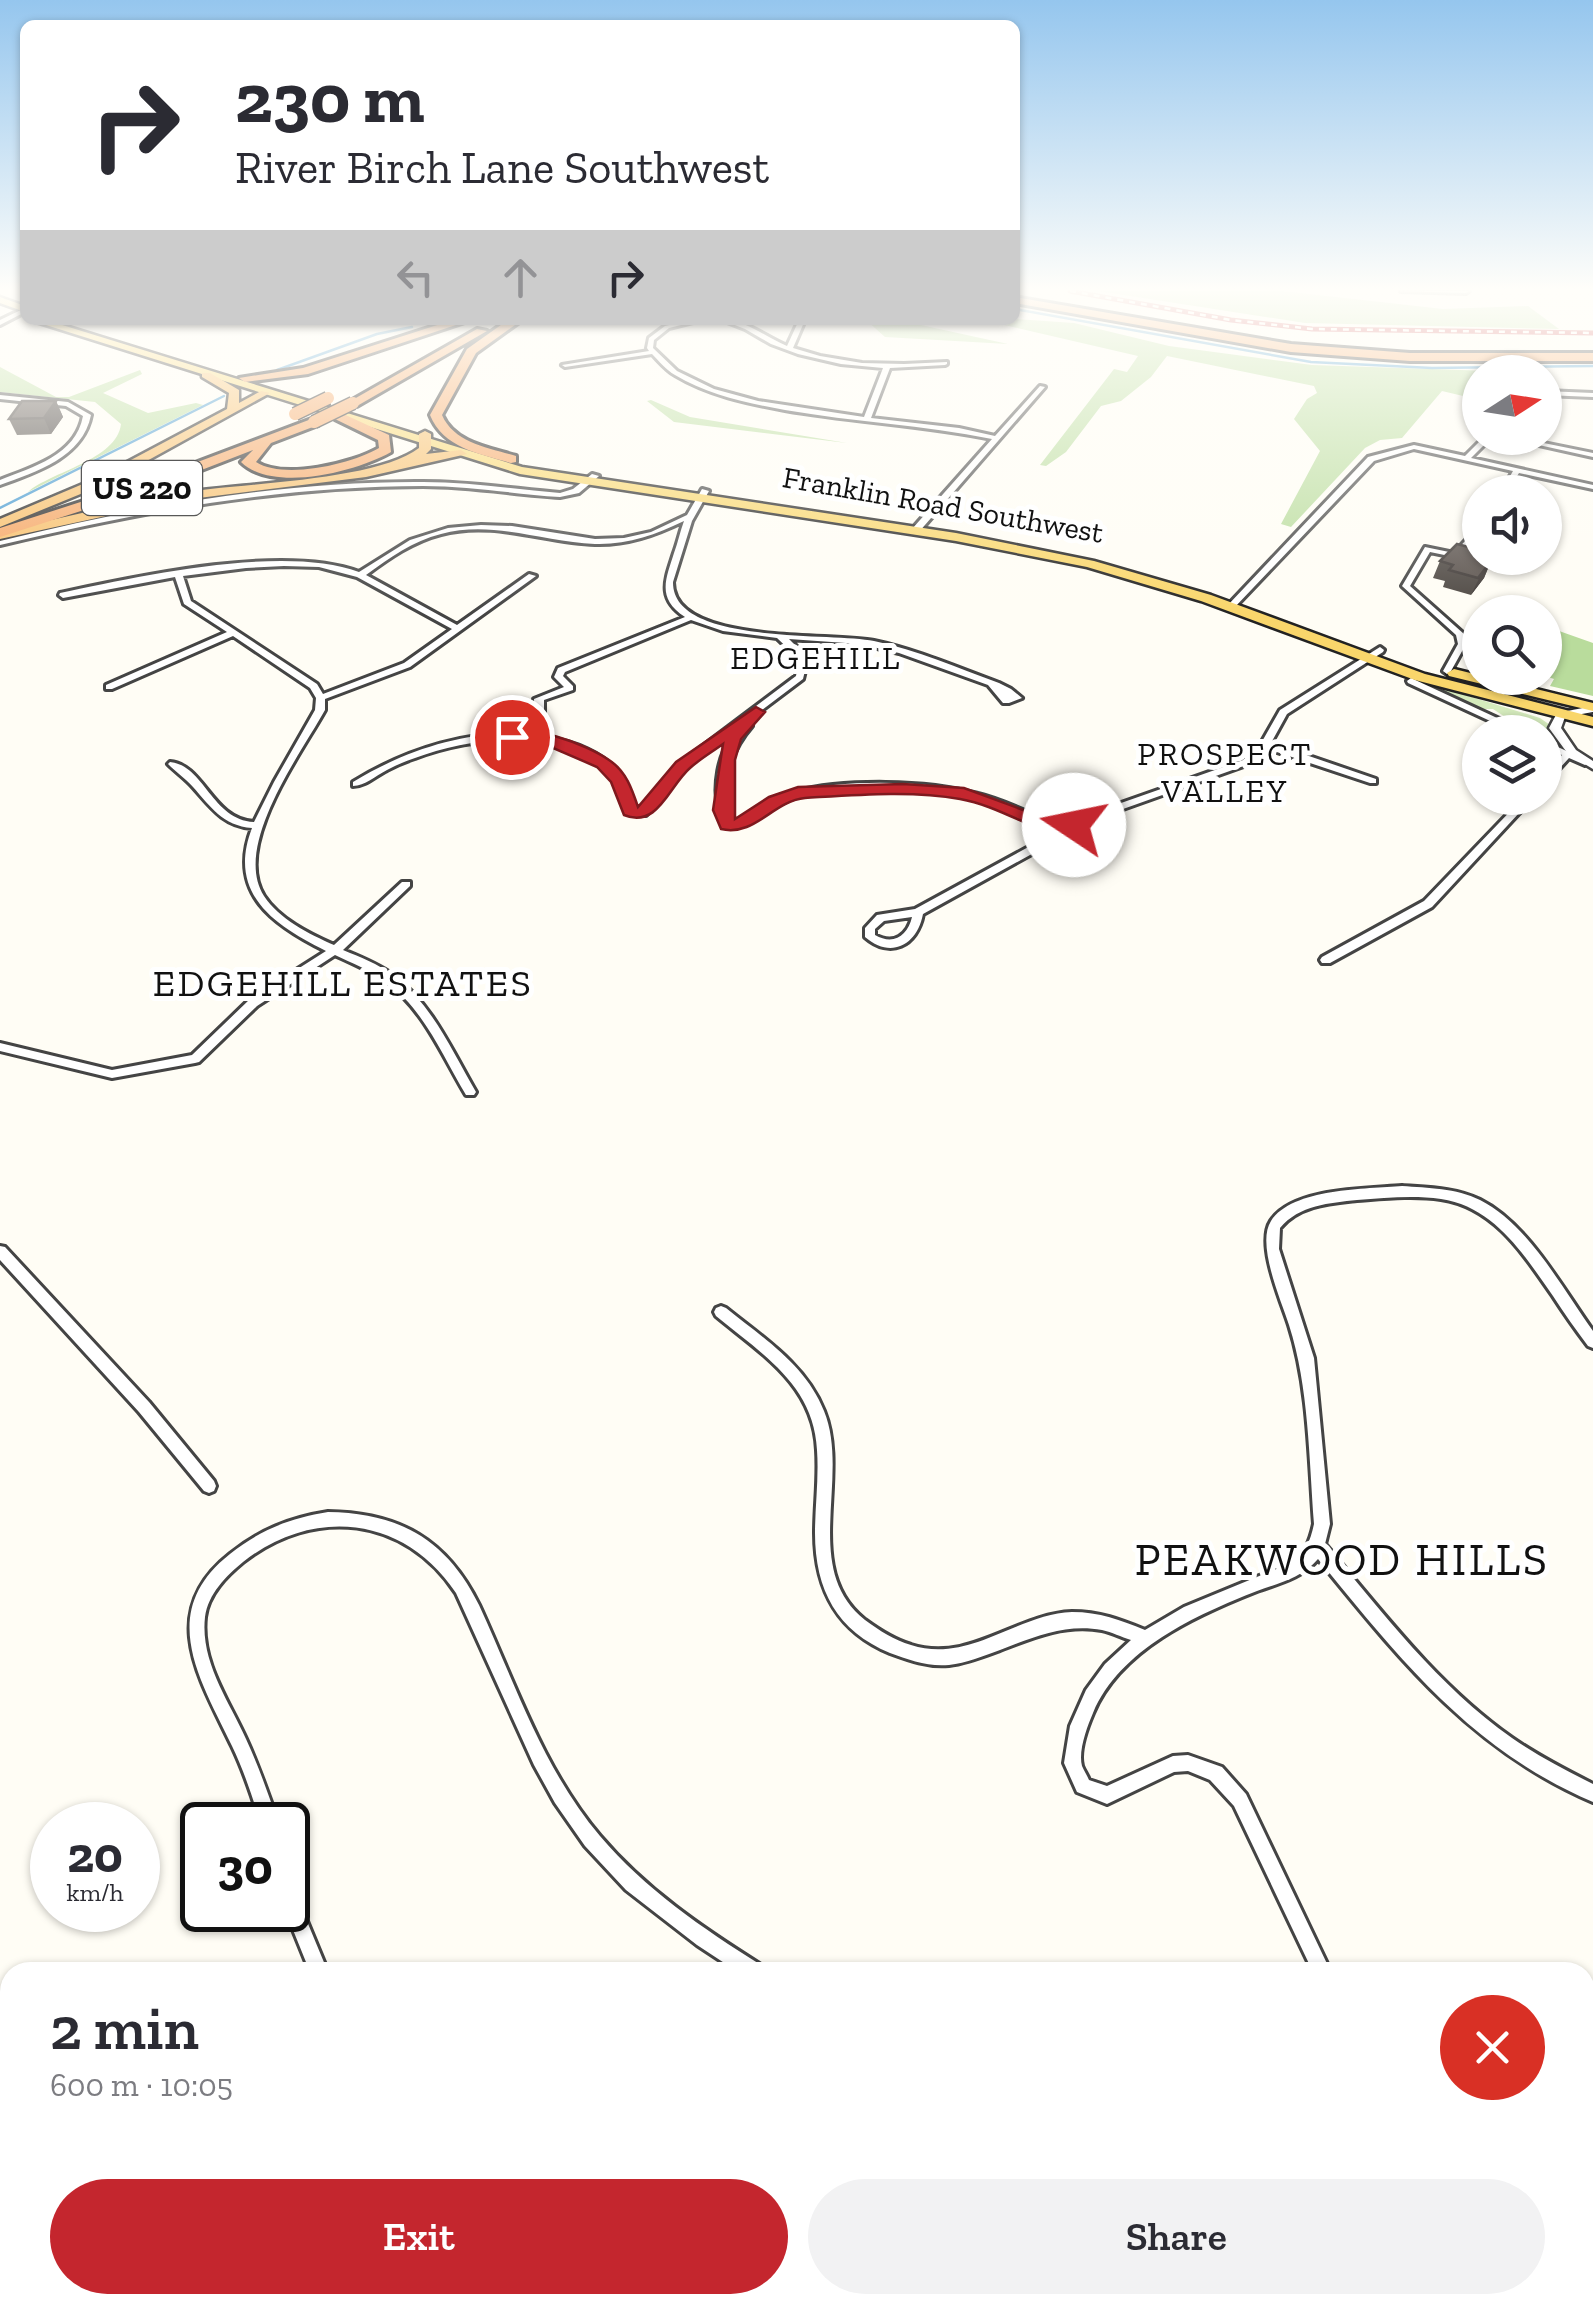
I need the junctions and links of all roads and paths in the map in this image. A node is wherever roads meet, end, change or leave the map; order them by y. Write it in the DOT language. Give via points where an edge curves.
graph roads {
  1 [pos="19,399"];
  2 [pos="234,399"];
  3 [pos="252,399"];
  4 [pos="294,399"];
  5 [pos="299,399"];
  6 [pos="328,399"];
  7 [pos="360,399"];
  8 [pos="445,399"];
  9 [pos="748,399"];
  10 [pos="875,399"];
  11 [pos="1031,399"];
  12 [pos="232,409"];
  13 [pos="339,416"];
  14 [pos="868,418"];
  15 [pos="282,435"];
  16 [pos="426,438"];
  17 [pos="995,438"];
  18 [pos="1562,449"];
  19 [pos="461,454"];
  20 [pos="1470,455"];
  21 [pos="1593,455"];
  22 [pos="1467,458"];
  23 [pos="510,459"];
  24 [pos="409,462"];
  25 [pos="1517,470"];
  26 [pos="1514,475"];
  27 [pos="591,480"];
  28 [pos="0,483"];
  29 [pos="1593,486"];
  30 [pos="702,495"];
  31 [pos="687,517"];
  32 [pos="0,524"];
  33 [pos="918,527"];
  34 [pos="0,534"];
  35 [pos="0,543"];
  36 [pos="1462,550"];
  37 [pos="178,575"];
  38 [pos="360,576"];
  39 [pos="532,576"];
  40 [pos="63,595"];
  41 [pos="1235,602"];
  42 [pos="691,617"];
  43 [pos="456,628"];
  44 [pos="232,633"];
  45 [pos="780,636"];
  46 [pos="1375,654"];
  47 [pos="1447,671"];
  48 [pos="1411,681"];
  49 [pos="992,685"];
  50 [pos="109,687"];
  51 [pos="321,698"];
  52 [pos="1593,708"];
  53 [pos="756,712"];
  54 [pos="1484,715"];
  55 [pos="1561,715"];
  56 [pos="1562,715"];
  57 [pos="1593,722"];
  58 [pos="540,736"];
  59 [pos="1562,739"];
  60 [pos="1266,745"];
  61 [pos="1562,751"];
  62 [pos="1568,754"];
  63 [pos="1562,760"];
  64 [pos="173,764"];
  65 [pos="1593,766"];
  66 [pos="1373,781"];
  67 [pos="356,784"];
  68 [pos="1512,815"];
  69 [pos="260,825"];
  70 [pos="1062,831"];
  71 [pos="406,884"];
  72 [pos="918,912"];
  73 [pos="333,952"];
  74 [pos="1326,960"];
  75 [pos="0,1047"];
  76 [pos="470,1092"];
  77 [pos="0,1252"];
  78 [pos="721,1312"];
  79 [pos="1593,1342"];
  80 [pos="209,1486"];
  81 [pos="1317,1546"];
  82 [pos="1143,1636"];
  83 [pos="1593,1793"];
  84 [pos="263,1802"];
  85 [pos="303,1932"];
  86 [pos="315,1962"];
  87 [pos="739,1962"];
  88 [pos="1317,1962"];
  1 -- 28 [label="street" via="68,404 87,415 87,427 72,446"];
  2 -- 12 [label="highway"];
  3 -- 12 [label="highway"];
  4 -- 13 [label="main road"];
  5 -- 16 [label="main road, Franklin Road Southwest"];
  6 -- 32 [label="highway, US 220, bridge" via="166,468"];
  7 -- 15 [label="highway, US 220, bridge"];
  8 -- 23 [label="highway" via="436,415 440,428"];
  9 -- 14 [label="street"];
  10 -- 14 [label="street"];
  11 -- 17 [label="street"];
  12 -- 32 [label="highway" via="101,480"];
  13 -- 15 [label="highway" via="384,438 386,449 360,462 289,473 249,466 250,456"];
  13 -- 16 [label="main road"];
  14 -- 17 [label="street"];
  15 -- 34 [label="highway, US 220"];
  16 -- 19 [label="main road, Franklin Road Southwest"];
  16 -- 23 [label="main road, Franklin Road Southwest"];
  16 -- 24 [label="highway"];
  17 -- 33 [label="street"];
  18 -- 21 [label="street"];
  19 -- 24 [label="highway"];
  19 -- 27 [label="main road, Franklin Road Southwest"];
  20 -- 22 [label="street"];
  22 -- 25 [label="street"];
  22 -- 41 [label="street" via="1414,447 1378,455"];
  23 -- 27 [label="main road, Franklin Road Southwest"];
  24 -- 34 [label="highway" via="190,494"];
  25 -- 26 [label="street"];
  25 -- 29 [label="street"];
  27 -- 30 [label="main road, Franklin Road Southwest"];
  27 -- 35 [label="street" via="560,495 425,484 280,490 147,510"];
  30 -- 31 [label="street"];
  30 -- 33 [label="main road, Franklin Road Southwest"];
  31 -- 38 [label="street" via="652,537 624,543 503,528 448,530 411,541"];
  31 -- 42 [label="street" via="669,586 675,604"];
  33 -- 41 [label="main road, Franklin Road Southwest" via="1102,557"];
  36 -- 47 [label="street" via="1456,556 1428,548 1406,586 1460,634 1462,644"];
  37 -- 38 [label="street" via="305,564"];
  37 -- 40 [label="street"];
  37 -- 44 [label="street" via="184,598"];
  38 -- 43 [label="street"];
  39 -- 43 [label="street"];
  41 -- 46 [label="main road, Franklin Road Southwest"];
  42 -- 45 [label="street"];
  42 -- 58 [label="street" via="561,670 558,677 570,688 539,699"];
  43 -- 51 [label="street" via="395,671"];
  44 -- 50 [label="street"];
  44 -- 51 [label="street" via="314,686"];
  45 -- 49 [label="street" via="882,645"];
  45 -- 53 [label="street" via="801,654 805,668"];
  46 -- 47 [label="main road, Franklin Road Southwest"];
  46 -- 55 [label="main road, Franklin Road Southwest"];
  46 -- 60 [label="street" via="1283,712"];
  47 -- 52 [label="main road, Franklin Road Southwest"];
  48 -- 54 [label="street"];
  51 -- 69 [label="street"];
  52 -- 55 [label="street"];
  53 -- 58 [label="street" via="682,766 646,811 633,812 619,780 603,764"];
  53 -- 70 [label="street" via="733,738 726,760 722,810 728,825 798,793 903,790 977,796"];
  56 -- 57 [label="main road, Franklin Road Southwest"];
  58 -- 67 [label="street" via="421,750"];
  59 -- 65 [label="street"];
  60 -- 66 [label="street"];
  60 -- 70 [label="street" via="1242,765"];
  61 -- 62 [label="street"];
  62 -- 63 [label="street"];
  62 -- 65 [label="street"];
  64 -- 69 [label="street" via="195,780 224,819"];
  68 -- 74 [label="street" via="1428,904"];
  69 -- 73 [label="street" via="248,856 256,890 285,922"];
  70 -- 72 [label="street"];
  71 -- 73 [label="street"];
  72 -- 72 [label="street" via="914,931 902,942 888,945 870,937 880,918"];
  73 -- 75 [label="street" via="252,1003 203,1054 181,1064 94,1072"];
  73 -- 76 [label="street" via="380,972 419,1006"];
  77 -- 80 [label="street"];
  78 -- 82 [label="street" via="790,1370 811,1398 824,1446 819,1531 826,1572 848,1614 866,1631 900,1650 949,1657 996,1647 1060,1618 1102,1619"];
  79 -- 81 [label="street" via="1508,1224 1474,1200 1448,1193 1373,1193 1286,1212 1271,1239 1307,1358 1322,1524"];
  81 -- 82 [label="street" via="1297,1568"];
  81 -- 83 [label="street" via="1442,1694 1524,1758"];
  82 -- 88 [label="street" via="1108,1670 1092,1697 1073,1748 1074,1775 1107,1794 1173,1764 1216,1773 1240,1800"];
  84 -- 87 [label="street" via="198,1662 195,1626 202,1602 242,1552 292,1526 338,1518 380,1525 430,1550 459,1583 550,1778 611,1863 686,1928"];
  85 -- 86 [label="street"];
}
